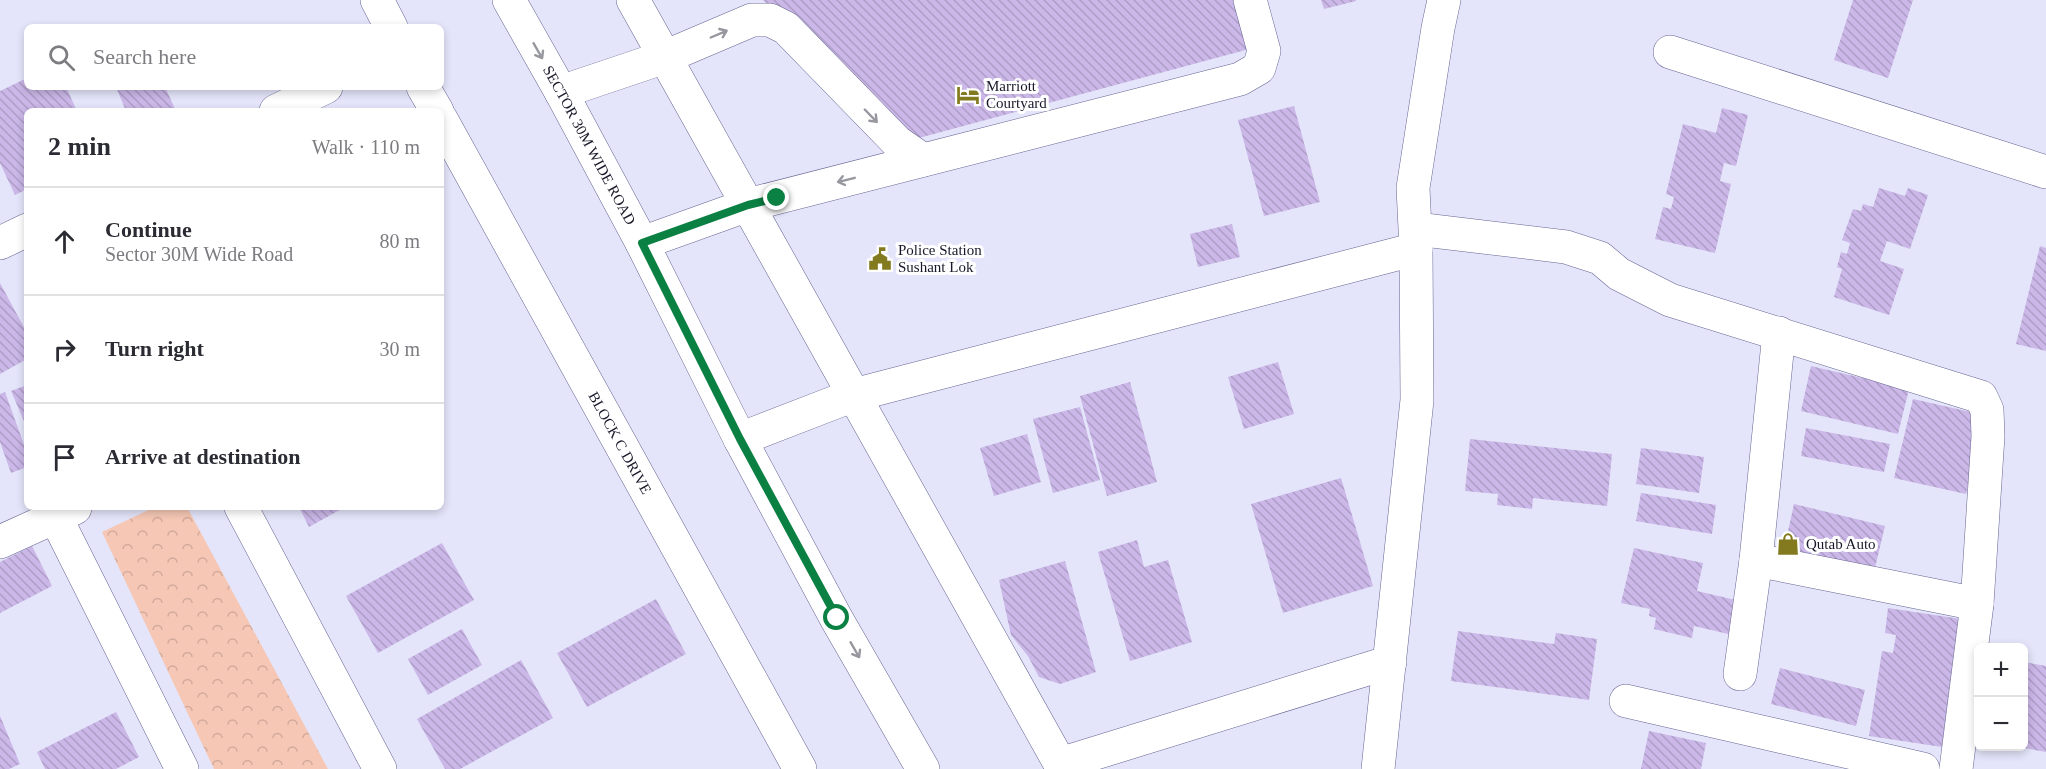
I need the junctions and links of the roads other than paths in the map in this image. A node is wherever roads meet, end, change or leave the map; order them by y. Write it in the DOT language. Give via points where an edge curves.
graph roads {
  1 [pos="377,0"];
  2 [pos="508,0"];
  3 [pos="633,0"];
  4 [pos="1250,0"];
  5 [pos="1444,0"];
  6 [pos="389,24"];
  7 [pos="1670,52"];
  8 [pos="665,57"];
  9 [pos="320,90"];
  10 [pos="425,90"];
  11 [pos="561,92"];
  12 [pos="282,108"];
  13 [pos="435,108"];
  14 [pos="444,124"];
  15 [pos="923,160"];
  16 [pos="2046,172"];
  17 [pos="748,205"];
  18 [pos="24,231"];
  19 [pos="1416,239"];
  20 [pos="0,243"];
  21 [pos="642,243"];
  22 [pos="1779,333"];
  23 [pos="854,395"];
  24 [pos="740,439"];
  25 [pos="243,510"];
  26 [pos="66,512"];
  27 [pos="0,542"];
  28 [pos="1756,560"];
  29 [pos="1977,604"];
  30 [pos="1390,662"];
  31 [pos="1740,674"];
  32 [pos="1626,701"];
  33 [pos="1061,767"];
  34 [pos="182,769"];
  35 [pos="380,769"];
  36 [pos="800,769"];
  37 [pos="923,769"];
  38 [pos="1378,769"];
  39 [pos="1923,769"];
  40 [pos="1956,769"];
  1 -- 6 [label="street"];
  2 -- 11 [label="street, SECTOR 30M WIDE ROAD, one-way"];
  3 -- 8 [label="street"];
  4 -- 15 [label="street" via="1264,51 1259,68 1240,80"];
  5 -- 19 [label="street" via="1413,188"];
  7 -- 16 [label="street"];
  8 -- 11 [label="street"];
  8 -- 15 [label="street, one-way" via="752,20 770,20 786,28 897,142"];
  8 -- 17 [label="street"];
  9 -- 12 [label="street"];
  10 -- 13 [label="street"];
  11 -- 21 [label="street, SECTOR 30M WIDE ROAD"];
  14 -- 36 [label="street, BLOCK C DRIVE"];
  15 -- 17 [label="street, one-way"];
  17 -- 21 [label="street"];
  17 -- 23 [label="street"];
  18 -- 20 [label="street"];
  19 -- 22 [label="street" via="1566,248 1600,258 1619,274 1670,300"];
  19 -- 23 [label="street"];
  19 -- 30 [label="street" via="1417,400"];
  21 -- 24 [label="street, SECTOR 30M WIDE ROAD"];
  22 -- 28 [label="street"];
  22 -- 29 [label="street" via="1981,397 1987,410 1988,436"];
  23 -- 24 [label="street"];
  23 -- 33 [label="street"];
  24 -- 37 [label="street, SECTOR 30M WIDE ROAD, one-way"];
  25 -- 35 [label="street"];
  26 -- 27 [label="street"];
  26 -- 34 [label="street"];
  28 -- 29 [label="street"];
  28 -- 31 [label="street"];
  29 -- 40 [label="street"];
  30 -- 33 [label="street"];
  30 -- 38 [label="street"];
  32 -- 39 [label="street"];
}
